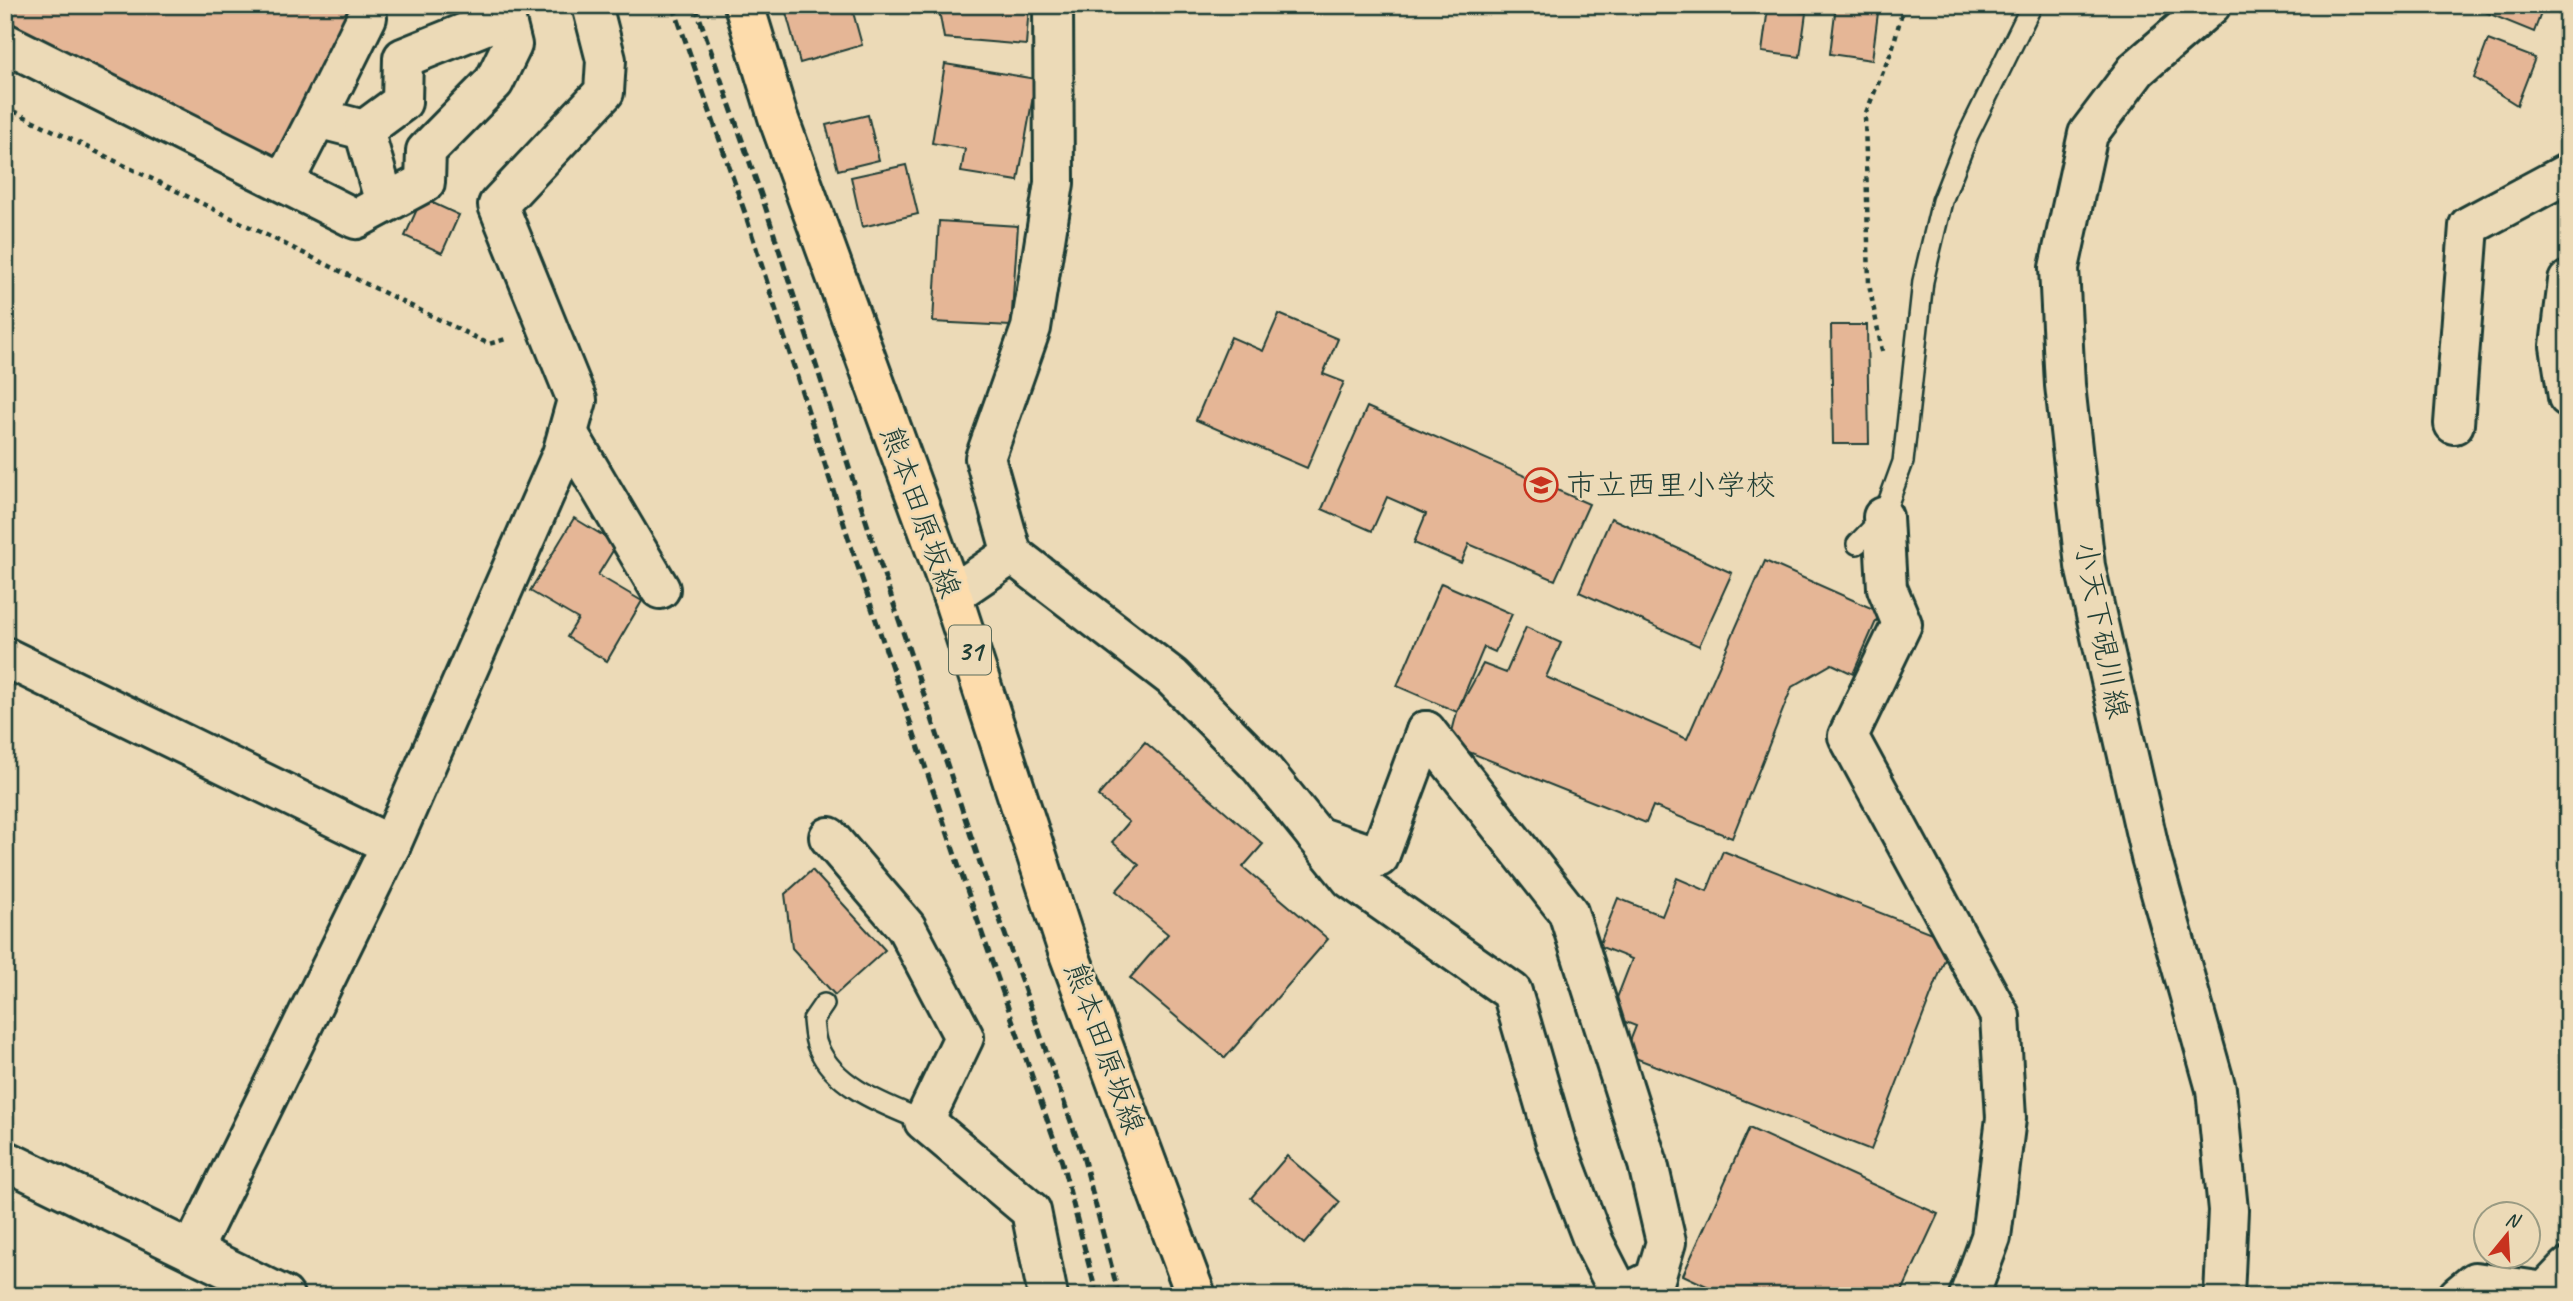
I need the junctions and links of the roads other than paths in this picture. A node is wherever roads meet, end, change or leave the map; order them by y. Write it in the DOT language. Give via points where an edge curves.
graph roads {
  1 [pos="592,5"];
  2 [pos="744,5"];
  3 [pos="1053,5"];
  4 [pos="2032,5"];
  5 [pos="2211,5"];
  6 [pos="369,11"];
  7 [pos="503,11"];
  8 [pos="5,43"];
  9 [pos="403,58"];
  10 [pos="317,118"];
  11 [pos="364,130"];
  12 [pos="2568,173"];
  13 [pos="284,183"];
  14 [pos="385,203"];
  15 [pos="2568,281"];
  16 [pos="2568,397"];
  17 [pos="2454,424"];
  18 [pos="568,433"];
  19 [pos="1883,517"];
  20 [pos="1857,544"];
  21 [pos="1012,554"];
  22 [pos="660,589"];
  23 [pos="952,595"];
  24 [pos="5,657"];
  25 [pos="1316,836"];
  26 [pos="829,837"];
  27 [pos="391,845"];
  28 [pos="824,1004"];
  29 [pos="924,1121"];
  30 [pos="5,1160"];
  31 [pos="192,1251"];
  32 [pos="2568,1268"];
  33 [pos="284,1296"];
  34 [pos="1048,1296"];
  35 [pos="1196,1296"];
  36 [pos="1621,1296"];
  37 [pos="1969,1296"];
  38 [pos="2224,1296"];
  39 [pos="2458,1296"];
  1 -- 18 [label="street" via="606,60 604,92 498,205 577,400"];
  2 -- 23 [label="main road, 熊本田原坂線 / 31" via="778,117"];
  3 -- 21 [label="street" via="1054,183 1031,328 985,458"];
  4 -- 19 [label="lane" via="1968,135 1942,201 1923,281 1903,462"];
  5 -- 38 [label="street, 小天下硯川線" via="2137,69 2088,134 2059,268 2065,386 2085,566 2151,857 2217,1089 2228,1210"];
  6 -- 9 [label="street"];
  6 -- 10 [label="street"];
  7 -- 9 [label="street"];
  7 -- 14 [label="street" via="512,45 494,82 426,151 425,182"];
  8 -- 13 [label="street"];
  9 -- 11 [label="street" via="402,102"];
  10 -- 11 [label="street"];
  10 -- 13 [label="street"];
  11 -- 14 [label="street"];
  12 -- 17 [label="street" via="2469,226"];
  13 -- 14 [label="street" via="356,219"];
  15 -- 16 [label="street" via="2560,345"];
  18 -- 22 [label="street"];
  18 -- 27 [label="street"];
  19 -- 20 [label="lane"];
  19 -- 37 [label="street" via="1887,588 1902,624 1849,736 2000,1016 2006,1118 1991,1237"];
  21 -- 23 [label="street"];
  21 -- 25 [label="street" via="1172,677 1260,766"];
  23 -- 35 [label="main road, 熊本田原坂線 / 31" via="1069,954"];
  24 -- 27 [label="street"];
  25 -- 36 [label="street" via="1351,879 1512,992 1556,1143 1594,1243"];
  25 -- 36 [label="street" via="1380,857 1426,732 1569,912 1648,1164 1666,1242 1654,1279"];
  26 -- 29 [label="street" via="906,927 964,1037"];
  27 -- 31 [label="street"];
  28 -- 29 [label="lane" via="813,1020 817,1046 835,1074 877,1101"];
  29 -- 34 [label="street" via="1031,1211"];
  30 -- 31 [label="street"];
  31 -- 33 [label="street"];
  32 -- 39 [label="street" via="2545,1292 2475,1282"];
}
